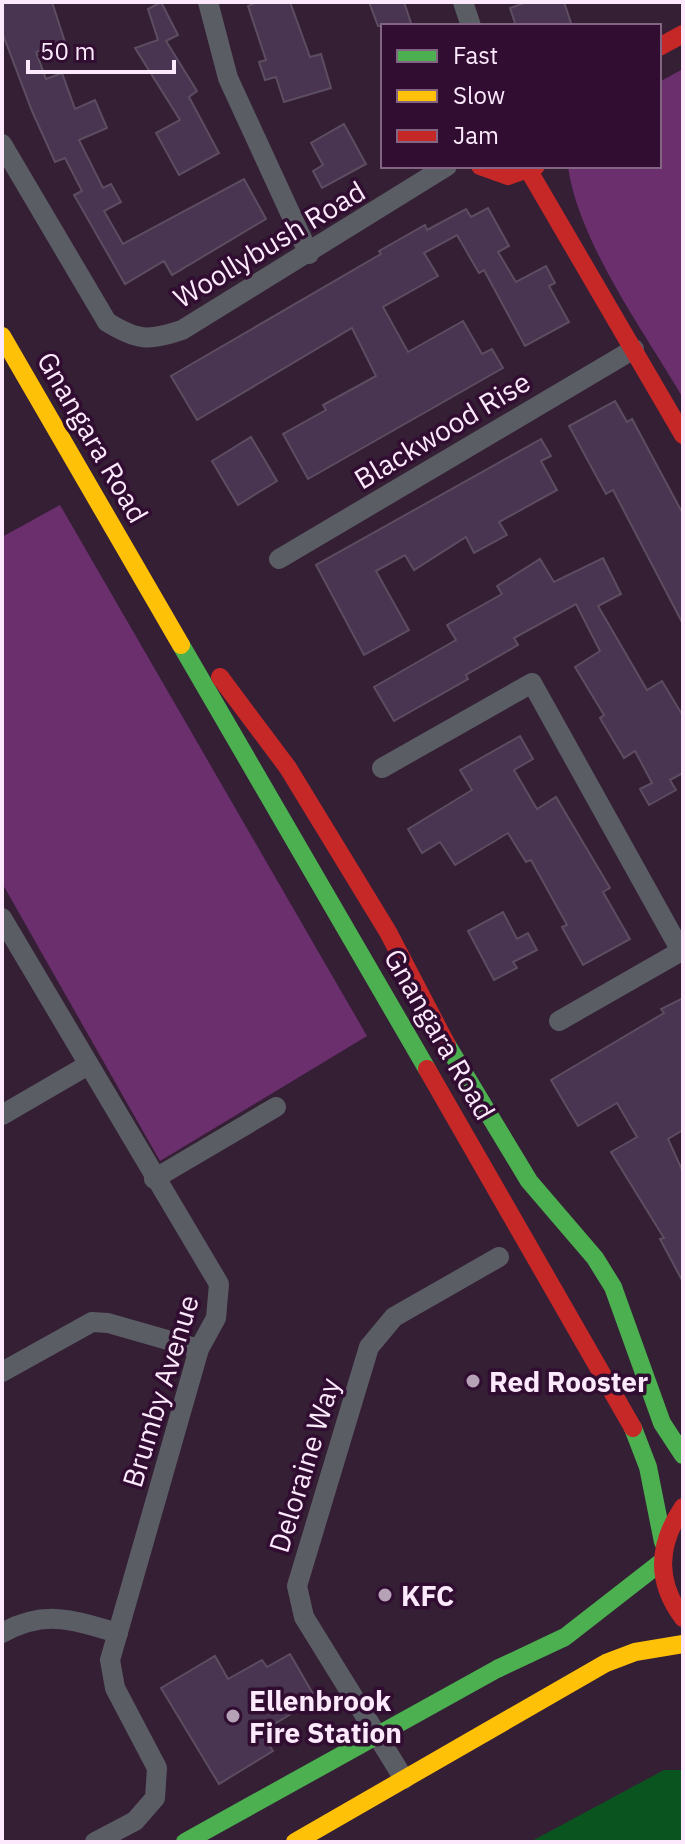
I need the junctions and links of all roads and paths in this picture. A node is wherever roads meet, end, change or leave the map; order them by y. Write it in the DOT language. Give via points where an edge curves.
graph roads {
  1 [pos="208,2"];
  2 [pos="463,2"];
  3 [pos="470,24"];
  4 [pos="683,34"];
  5 [pos="661,46"];
  6 [pos="2,144"];
  7 [pos="444,168"];
  8 [pos="484,168"];
  9 [pos="533,169"];
  10 [pos="309,254"];
  11 [pos="2,336"];
  12 [pos="634,349"];
  13 [pos="683,435"];
  14 [pos="279,559"];
  15 [pos="136,566"];
  16 [pos="382,768"];
  17 [pos="2,918"];
  18 [pos="682,950"];
  19 [pos="559,1021"];
  20 [pos="88,1065"];
  21 [pos="276,1107"];
  22 [pos="2,1115"];
  23 [pos="154,1179"];
  24 [pos="499,1257"];
  25 [pos="199,1349"];
  26 [pos="2,1372"];
  27 [pos="683,1455"];
  28 [pos="683,1507"];
  29 [pos="663,1542"];
  30 [pos="660,1563"];
  31 [pos="683,1618"];
  32 [pos="2,1633"];
  33 [pos="118,1633"];
  34 [pos="683,1644"];
  35 [pos="378,1738"];
  36 [pos="404,1779"];
  37 [pos="95,1842"];
  38 [pos="185,1842"];
  39 [pos="295,1842"];
  1 -- 10 [label="street" via="228,78"];
  2 -- 3 [label="street"];
  4 -- 5 [label="main road"];
  6 -- 10 [label="street, Woollybush Road" via="107,322 132,338 182,330"];
  7 -- 10 [label="street, Woollybush Road"];
  8 -- 9 [label="main road" via="502,176"];
  9 -- 12 [label="main road"];
  11 -- 15 [label="main road, Gnangara Road"];
  12 -- 13 [label="main road"];
  12 -- 14 [label="street, Blackwood Rise"];
  15 -- 27 [label="main road, Gnangara Road" via="288,768 388,932 436,1026 521,1169 613,1287 662,1423"];
  15 -- 29 [label="main road, Gnangara Road" via="627,1413 648,1467"];
  16 -- 18 [label="street" via="532,683"];
  17 -- 20 [label="street, Brumby Avenue"];
  18 -- 19 [label="street"];
  20 -- 22 [label="street"];
  20 -- 23 [label="street, Brumby Avenue"];
  21 -- 23 [label="street"];
  23 -- 25 [label="street, Brumby Avenue" via="219,1284 216,1318"];
  24 -- 35 [label="street, Deloraine Way" via="394,1317 369,1347 297,1586 304,1617"];
  25 -- 26 [label="street" via="92,1322"];
  25 -- 33 [label="street, Brumby Avenue"];
  28 -- 29 [label="main road"];
  29 -- 30 [label="main road"];
  30 -- 31 [label="main road" via="664,1587"];
  30 -- 35 [label="main road" via="565,1637 497,1669"];
  32 -- 33 [label="street" via="25,1620 67,1618"];
  33 -- 37 [label="street, Brumby Avenue" via="110,1660 115,1688 157,1768 155,1798 135,1821"];
  34 -- 36 [label="main road" via="606,1663"];
  35 -- 36 [label="street, Deloraine Way"];
  35 -- 38 [label="main road"];
  36 -- 39 [label="main road"];
}
